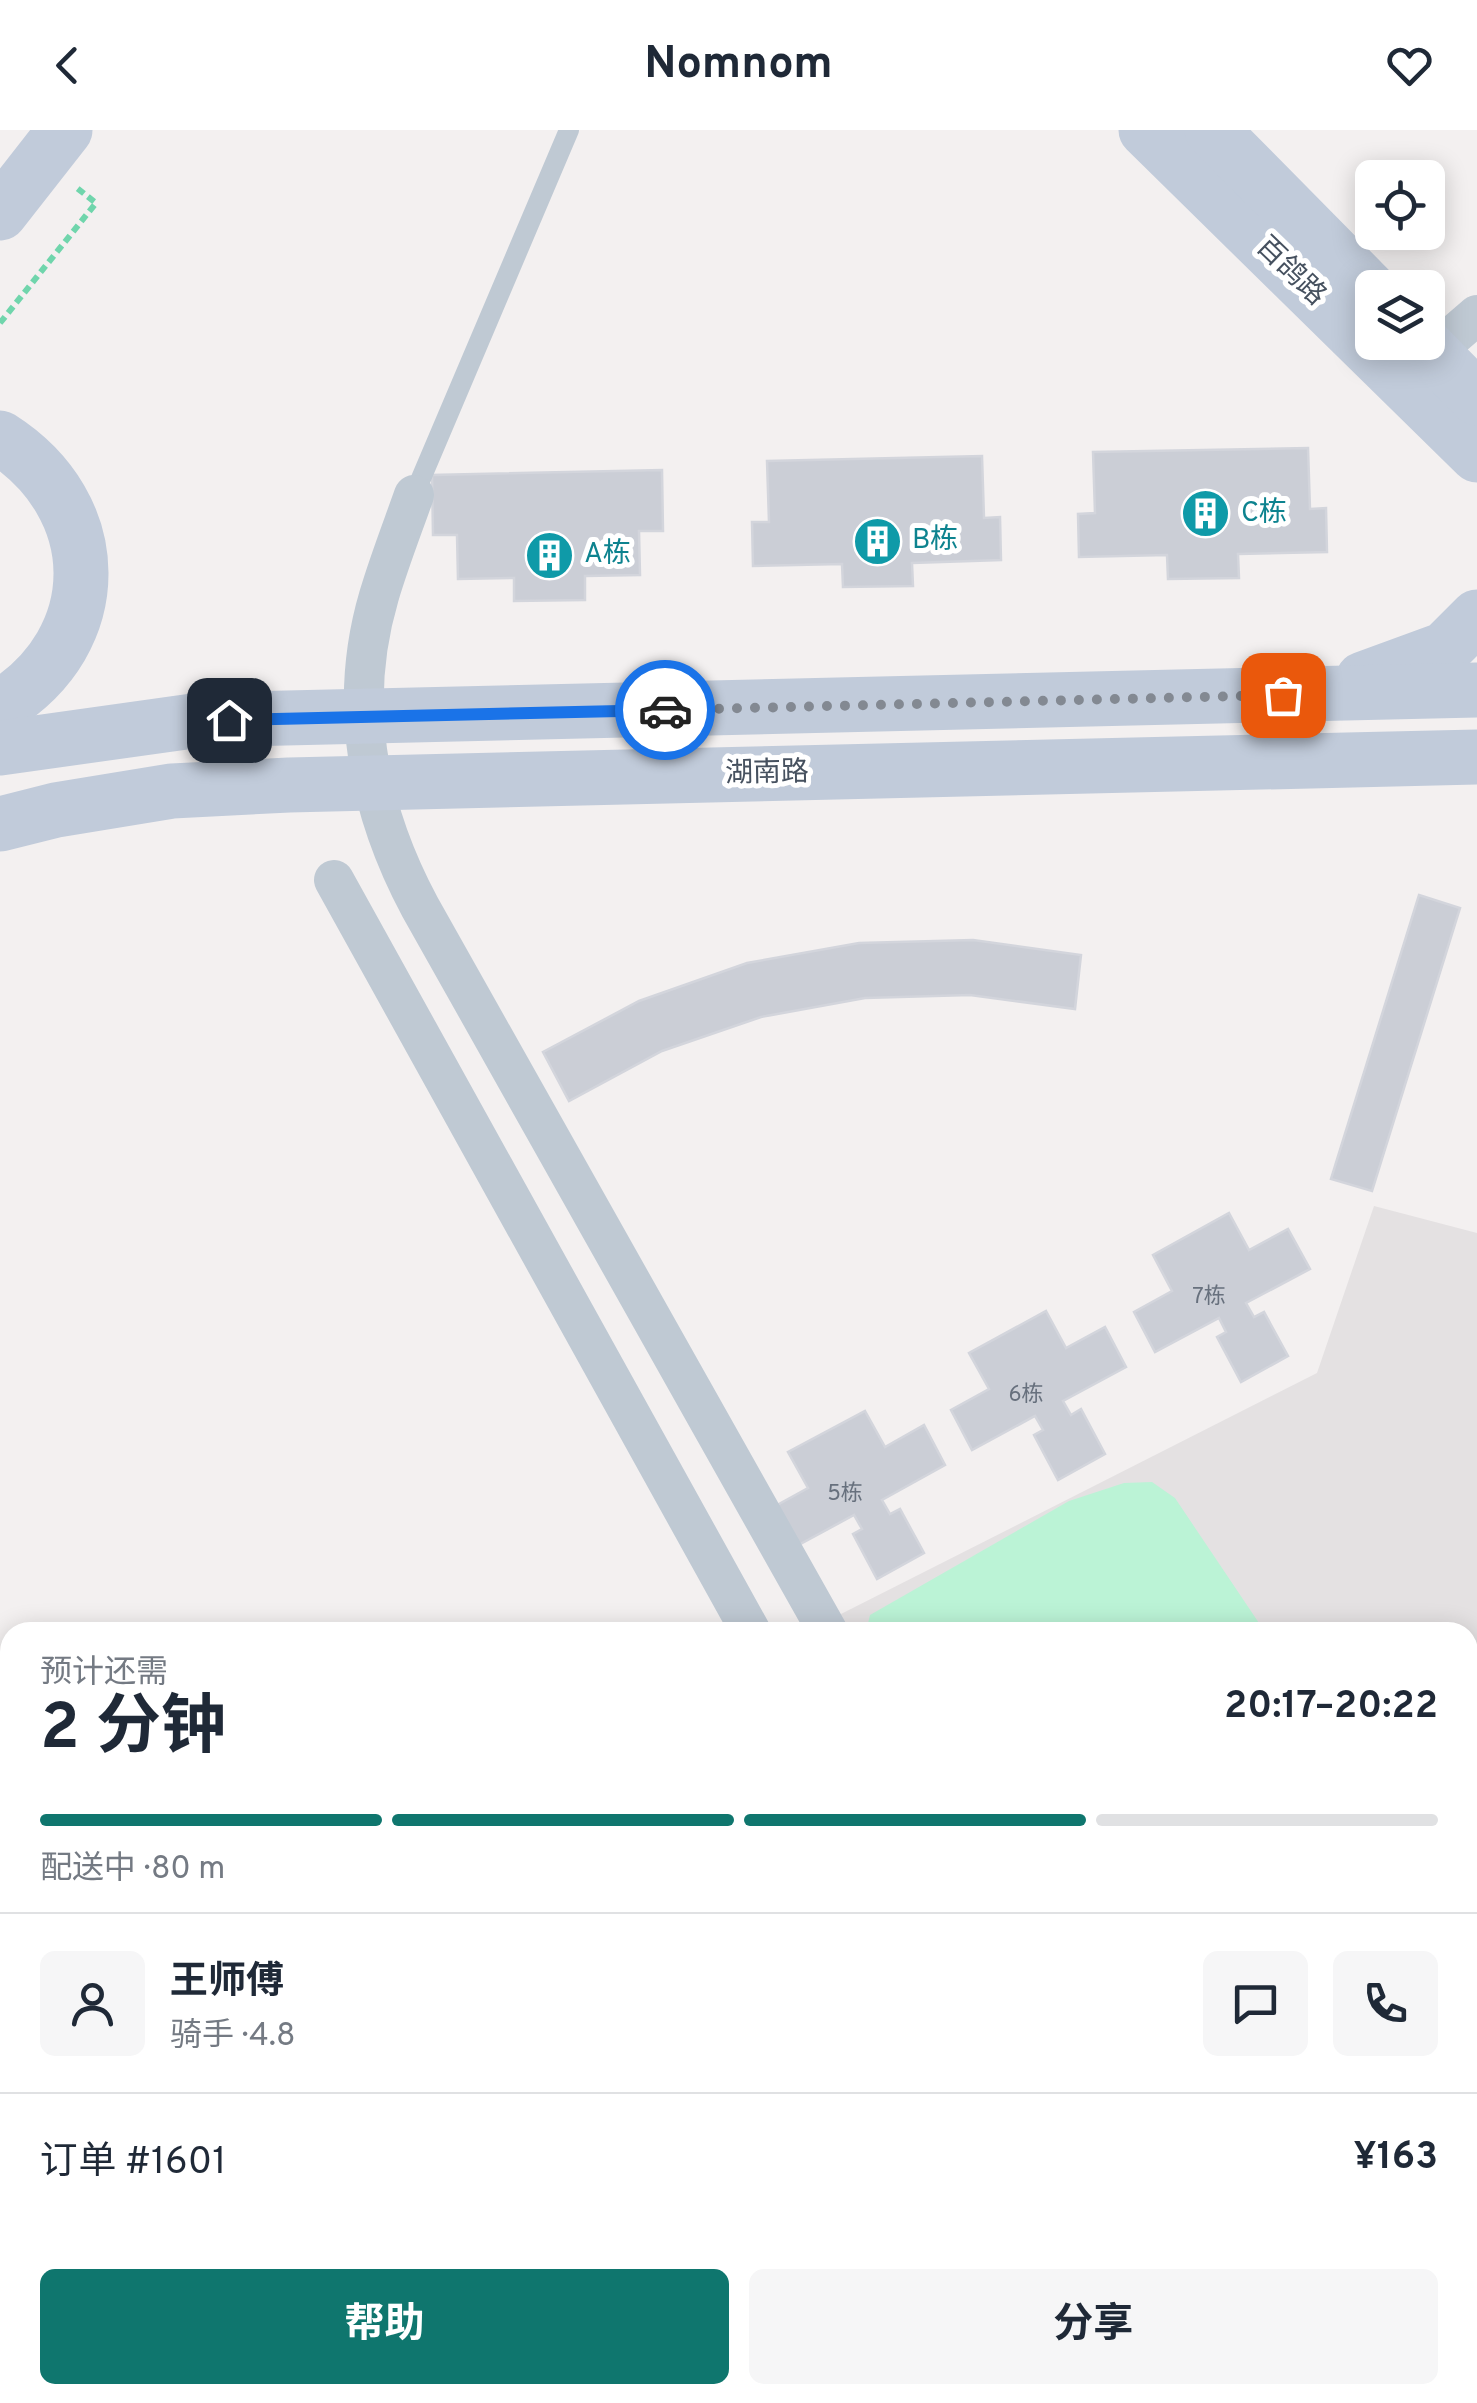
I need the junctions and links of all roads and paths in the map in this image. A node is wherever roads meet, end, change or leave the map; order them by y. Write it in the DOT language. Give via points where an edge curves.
graph roads {
  1 [pos="569,130"];
  2 [pos="1146,130"];
  3 [pos="1212,130"];
  4 [pos="66,150"];
  5 [pos="0,212"];
  6 [pos="1355,275"];
  7 [pos="1477,315"];
  8 [pos="0,323"];
  9 [pos="1445,337"];
  10 [pos="1440,360"];
  11 [pos="1477,398"];
  12 [pos="0,438"];
  13 [pos="1477,455"];
  14 [pos="414,495"];
  15 [pos="1477,617"];
  16 [pos="1477,690"];
  17 [pos="1322,694"];
  18 [pos="0,707"];
  19 [pos="363,717"];
  20 [pos="0,748"];
  21 [pos="1477,756"];
  22 [pos="371,784"];
  23 [pos="0,824"];
  24 [pos="334,880"];
  25 [pos="745,1622"];
  26 [pos="822,1622"];
  1 -- 14 [label="lane"];
  2 -- 13 [label="main road, 百鸽路"];
  3 -- 6 [label="main road, 百鸽路"];
  4 -- 5 [label="main road"];
  4 -- 8 [label="path" via="96,202"];
  7 -- 9 [label="street"];
  10 -- 11 [label="main road"];
  12 -- 18 [label="main road" via="56,487 71,520 80,596 71,632 51,664"];
  14 -- 19 [label="street" via="369,637"];
  15 -- 17 [label="main road" via="1445,649"];
  16 -- 17 [label="main road"];
  17 -- 19 [label="main road"];
  19 -- 20 [label="main road" via="200,720"];
  19 -- 22 [label="street"];
  21 -- 22 [label="main road, 湖南路"];
  22 -- 23 [label="main road, 湖南路" via="172,791"];
  22 -- 26 [label="street" via="400,868"];
  24 -- 25 [label="street"];
}
